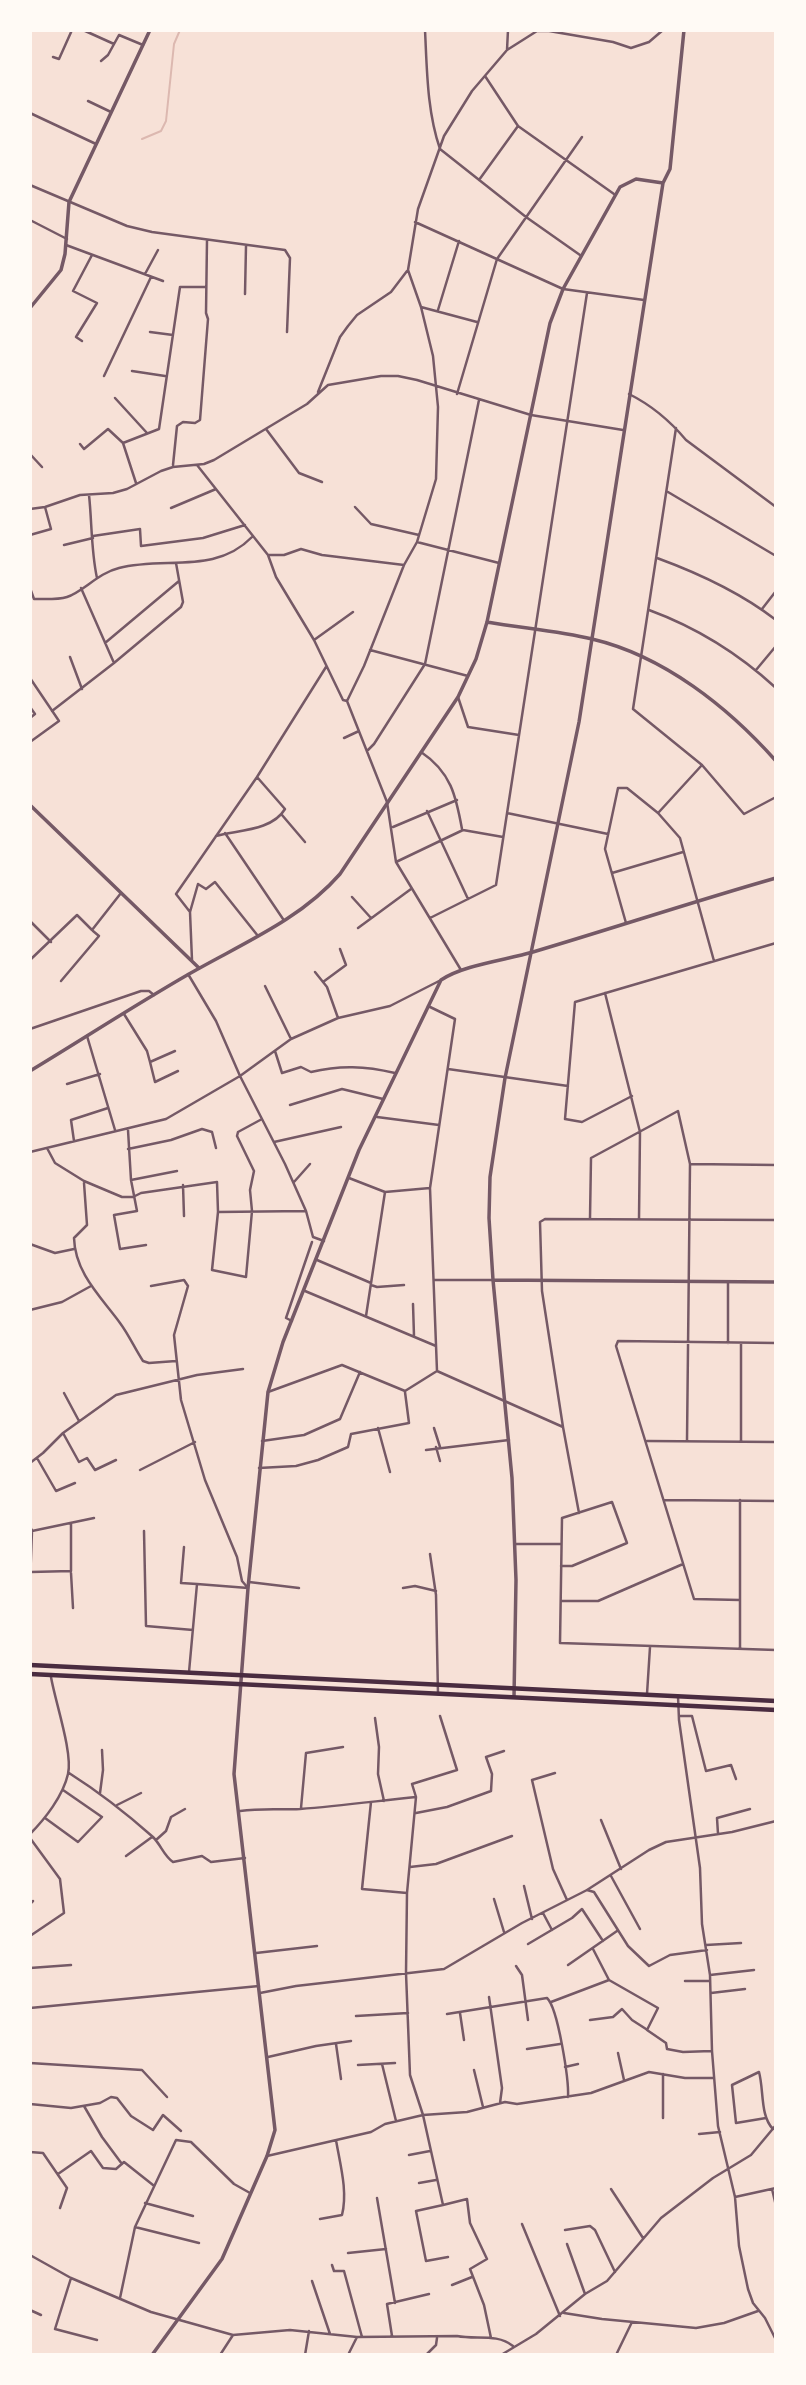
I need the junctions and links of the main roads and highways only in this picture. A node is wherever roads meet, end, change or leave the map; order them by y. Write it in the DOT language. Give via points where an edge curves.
graph roads {
  1 [pos="30,1665"];
  2 [pos="30,1674"];
  3 [pos="776,1701"];
  4 [pos="776,1710"];
  1 -- 3 [label="main road"];
  2 -- 4 [label="main road"];
}
